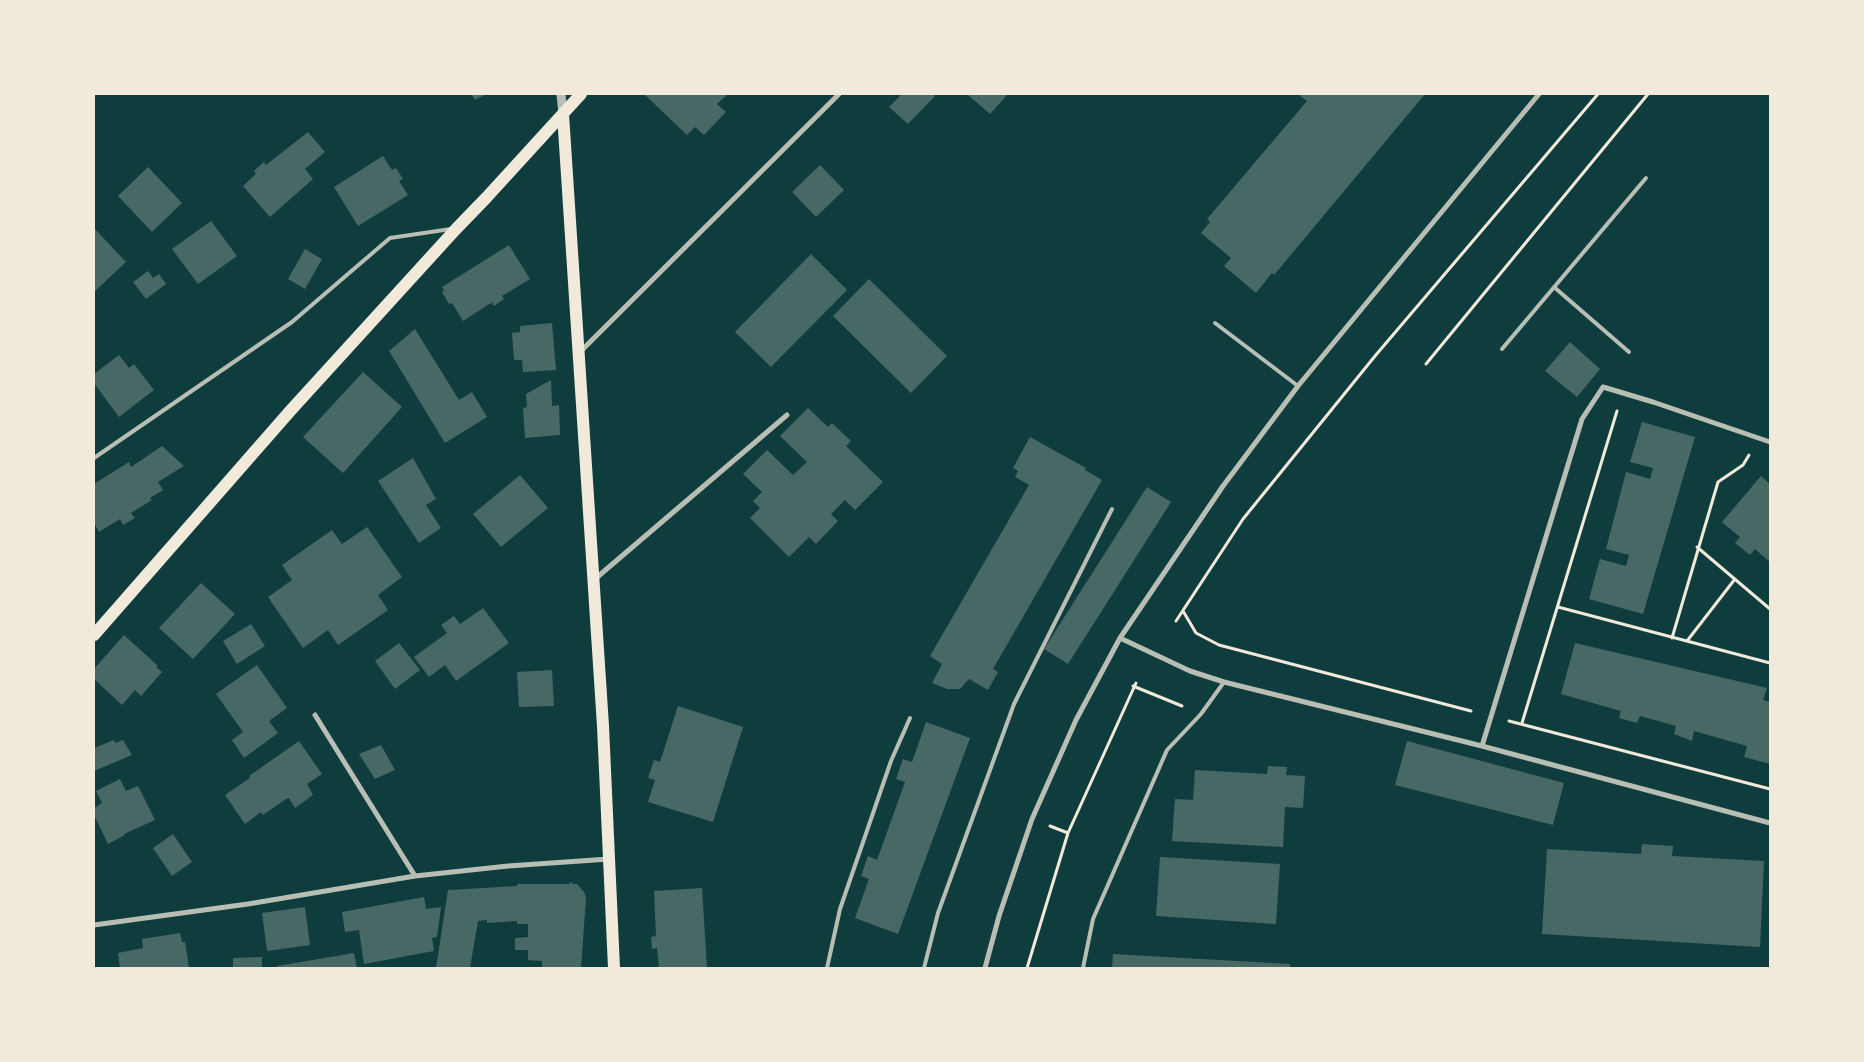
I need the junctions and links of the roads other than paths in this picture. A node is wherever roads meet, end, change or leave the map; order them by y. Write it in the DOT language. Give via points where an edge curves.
graph roads {
  1 [pos="562,94"];
  2 [pos="581,94"];
  3 [pos="839,94"];
  4 [pos="1539,94"];
  5 [pos="563,114"];
  6 [pos="1646,178"];
  7 [pos="456,229"];
  8 [pos="1554,287"];
  9 [pos="1215,323"];
  10 [pos="1502,348"];
  11 [pos="580,352"];
  12 [pos="1629,352"];
  13 [pos="1298,386"];
  14 [pos="787,415"];
  15 [pos="1770,442"];
  16 [pos="94,458"];
  17 [pos="1112,509"];
  18 [pos="593,580"];
  19 [pos="94,635"];
  20 [pos="1120,638"];
  21 [pos="1224,682"];
  22 [pos="315,715"];
  23 [pos="910,718"];
  24 [pos="1482,746"];
  25 [pos="1770,823"];
  26 [pos="609,859"];
  27 [pos="415,876"];
  28 [pos="94,925"];
  29 [pos="614,968"];
  30 [pos="827,968"];
  31 [pos="924,968"];
  32 [pos="985,968"];
  33 [pos="1083,968"];
  1 -- 5 [label="street"];
  2 -- 5 [label="main road"];
  3 -- 11 [label="street"];
  4 -- 13 [label="street"];
  5 -- 7 [label="main road"];
  5 -- 11 [label="main road"];
  6 -- 8 [label="lane"];
  7 -- 16 [label="lane" via="390,238 292,322"];
  7 -- 19 [label="main road" via="291,410"];
  8 -- 10 [label="lane"];
  8 -- 12 [label="lane"];
  9 -- 13 [label="lane"];
  11 -- 18 [label="main road"];
  13 -- 20 [label="street" via="1222,486"];
  14 -- 18 [label="street"];
  15 -- 24 [label="street" via="1603,387 1582,419"];
  17 -- 31 [label="lane" via="1014,704 938,913"];
  18 -- 26 [label="main road"];
  20 -- 21 [label="street" via="1190,671"];
  20 -- 32 [label="street" via="1076,720 1032,819"];
  21 -- 24 [label="street"];
  21 -- 33 [label="lane" via="1202,714 1167,750 1093,919"];
  22 -- 27 [label="street"];
  23 -- 30 [label="lane" via="891,761 840,909"];
  24 -- 25 [label="street"];
  26 -- 27 [label="street"];
  26 -- 29 [label="main road"];
  27 -- 28 [label="street"];
}
